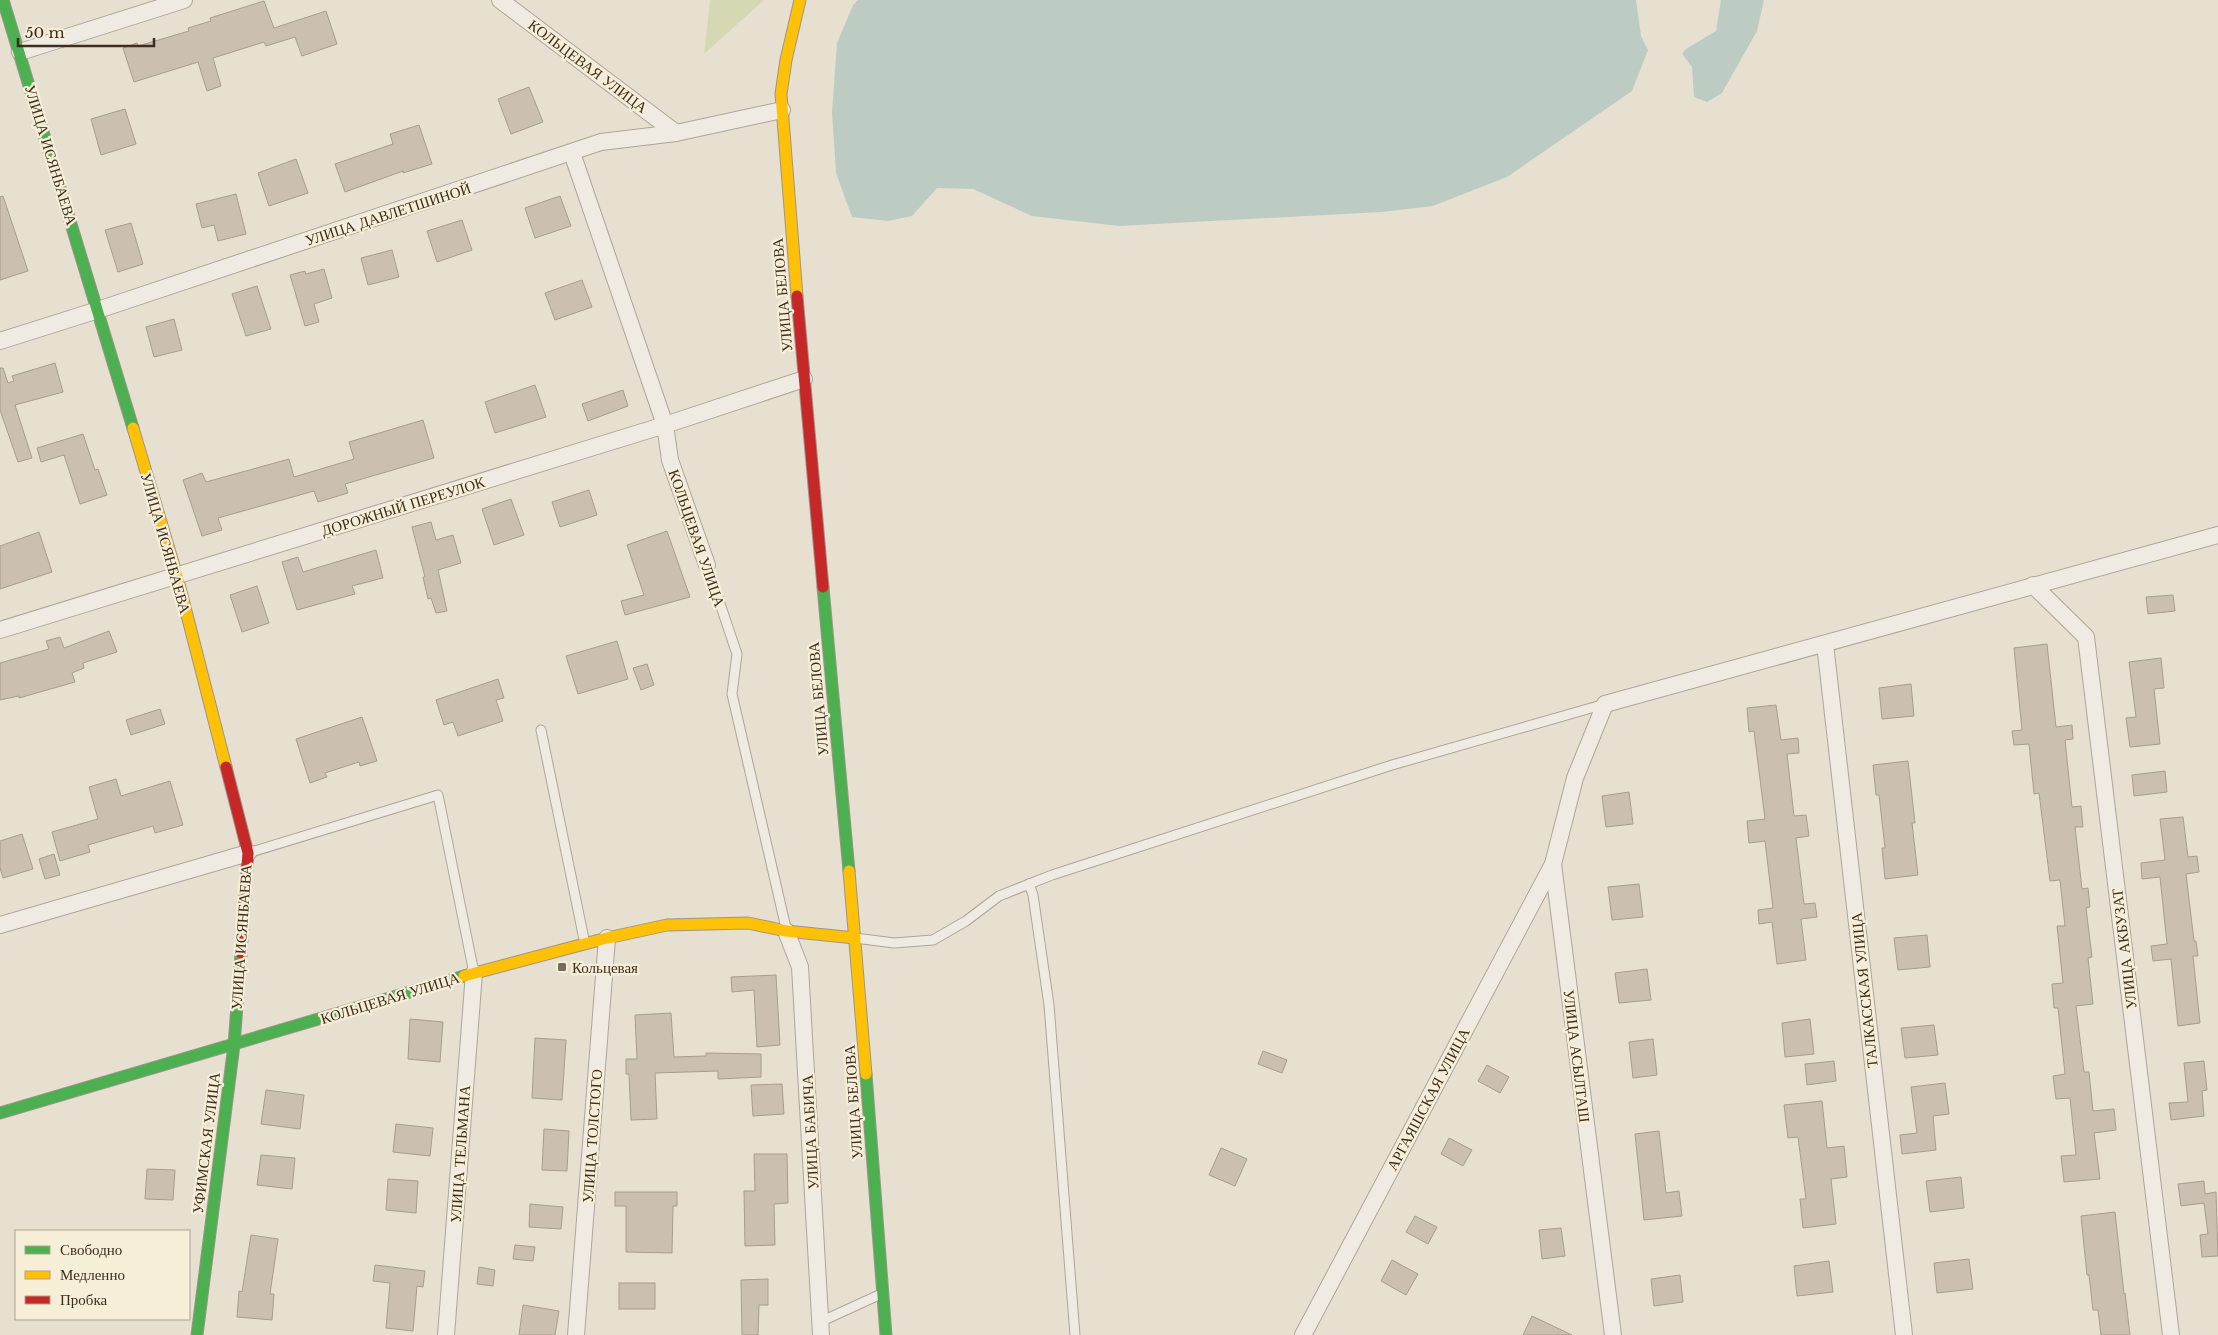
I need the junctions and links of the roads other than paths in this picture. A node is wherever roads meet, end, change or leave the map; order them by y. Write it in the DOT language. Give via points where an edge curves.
graph roads {
  1 [pos="3,0"];
  2 [pos="184,0"];
  3 [pos="500,0"];
  4 [pos="800,0"];
  5 [pos="20,52"];
  6 [pos="782,110"];
  7 [pos="676,133"];
  8 [pos="572,153"];
  9 [pos="98,310"];
  10 [pos="0,341"];
  11 [pos="804,379"];
  12 [pos="665,425"];
  13 [pos="2218,535"];
  14 [pos="706,565"];
  15 [pos="177,576"];
  16 [pos="2033,584"];
  17 [pos="0,630"];
  18 [pos="1825,644"];
  19 [pos="1605,704"];
  20 [pos="541,730"];
  21 [pos="248,853"];
  22 [pos="1553,864"];
  23 [pos="1029,884"];
  24 [pos="0,925"];
  25 [pos="786,931"];
  26 [pos="608,938"];
  27 [pos="855,938"];
  28 [pos="585,944"];
  29 [pos="474,972"];
  30 [pos="234,1044"];
  31 [pos="0,1113"];
  32 [pos="882,1294"];
  33 [pos="820,1329"];
  34 [pos="196,1335"];
  35 [pos="446,1335"];
  36 [pos="576,1335"];
  37 [pos="886,1335"];
  38 [pos="1075,1335"];
  39 [pos="1303,1335"];
  40 [pos="1613,1335"];
  41 [pos="1904,1335"];
  42 [pos="2171,1335"];
  1 -- 5 [label="main road, УЛИЦА ИСЯНБАЕВА"];
  2 -- 5 [label="street"];
  3 -- 7 [label="street, КОЛЬЦЕВАЯ УЛИЦА"];
  4 -- 6 [label="main road, УЛИЦА БЕЛОВА" via="786,60"];
  5 -- 9 [label="main road, УЛИЦА ИСЯНБАЕВА"];
  6 -- 7 [label="street, УЛИЦА ДАВЛЕТШИНОЙ"];
  6 -- 11 [label="main road, УЛИЦА БЕЛОВА"];
  7 -- 8 [label="street, УЛИЦА ДАВЛЕТШИНОЙ" via="601,142"];
  8 -- 9 [label="street, УЛИЦА ДАВЛЕТШИНОЙ"];
  8 -- 12 [label="street, КОЛЬЦЕВАЯ УЛИЦА"];
  9 -- 10 [label="street, УЛИЦА ДАВЛЕТШИНОЙ"];
  9 -- 15 [label="main road, УЛИЦА ИСЯНБАЕВА"];
  11 -- 12 [label="street, ДОРОЖНЫЙ ПЕРЕУЛОК"];
  11 -- 27 [label="main road, УЛИЦА БЕЛОВА"];
  12 -- 14 [label="street, КОЛЬЦЕВАЯ УЛИЦА" via="670,460"];
  12 -- 15 [label="street, ДОРОЖНЫЙ ПЕРЕУЛОК"];
  13 -- 16 [label="street"];
  14 -- 25 [label="lane, КОЛЬЦЕВАЯ УЛИЦА" via="737,654 732,694"];
  15 -- 17 [label="street, ДОРОЖНЫЙ ПЕРЕУЛОК"];
  15 -- 21 [label="main road, УЛИЦА ИСЯНБАЕВА"];
  16 -- 18 [label="street"];
  16 -- 42 [label="street, УЛИЦА АКБУЗАТ" via="2086,638"];
  18 -- 19 [label="street"];
  18 -- 41 [label="street, ТАЛКАССКАЯ УЛИЦА"];
  19 -- 22 [label="street, УЛИЦА АСЫЛТАШ" via="1575,778"];
  19 -- 23 [label="lane" via="1392,765"];
  20 -- 28 [label="lane"];
  21 -- 24 [label="street"];
  21 -- 29 [label="lane" via="438,795"];
  21 -- 30 [label="main road, УЛИЦА ИСЯНБАЕВА"];
  22 -- 39 [label="street, АРГАЯШСКАЯ УЛИЦА"];
  22 -- 40 [label="street, УЛИЦА АСЫЛТАШ"];
  23 -- 27 [label="lane" via="999,896 933,940 894,944"];
  23 -- 38 [label="lane" via="1049,1005"];
  25 -- 26 [label="main road, КОЛЬЦЕВАЯ УЛИЦА" via="748,923 667,925"];
  25 -- 27 [label="main road, КОЛЬЦЕВАЯ УЛИЦА"];
  25 -- 33 [label="street, УЛИЦА БАБИЧА" via="800,967"];
  26 -- 28 [label="main road, КОЛЬЦЕВАЯ УЛИЦА"];
  26 -- 36 [label="street, УЛИЦА ТОЛСТОГО"];
  27 -- 32 [label="main road, УЛИЦА БЕЛОВА"];
  28 -- 29 [label="main road, КОЛЬЦЕВАЯ УЛИЦА"];
  29 -- 30 [label="main road, КОЛЬЦЕВАЯ УЛИЦА"];
  29 -- 35 [label="street, УЛИЦА ТЕЛЬМАНА"];
  30 -- 31 [label="main road, КОЛЬЦЕВАЯ УЛИЦА"];
  30 -- 34 [label="main road, УФИМСКАЯ УЛИЦА"];
  32 -- 33 [label="lane"];
  32 -- 37 [label="main road, УЛИЦА БЕЛОВА"];
}
